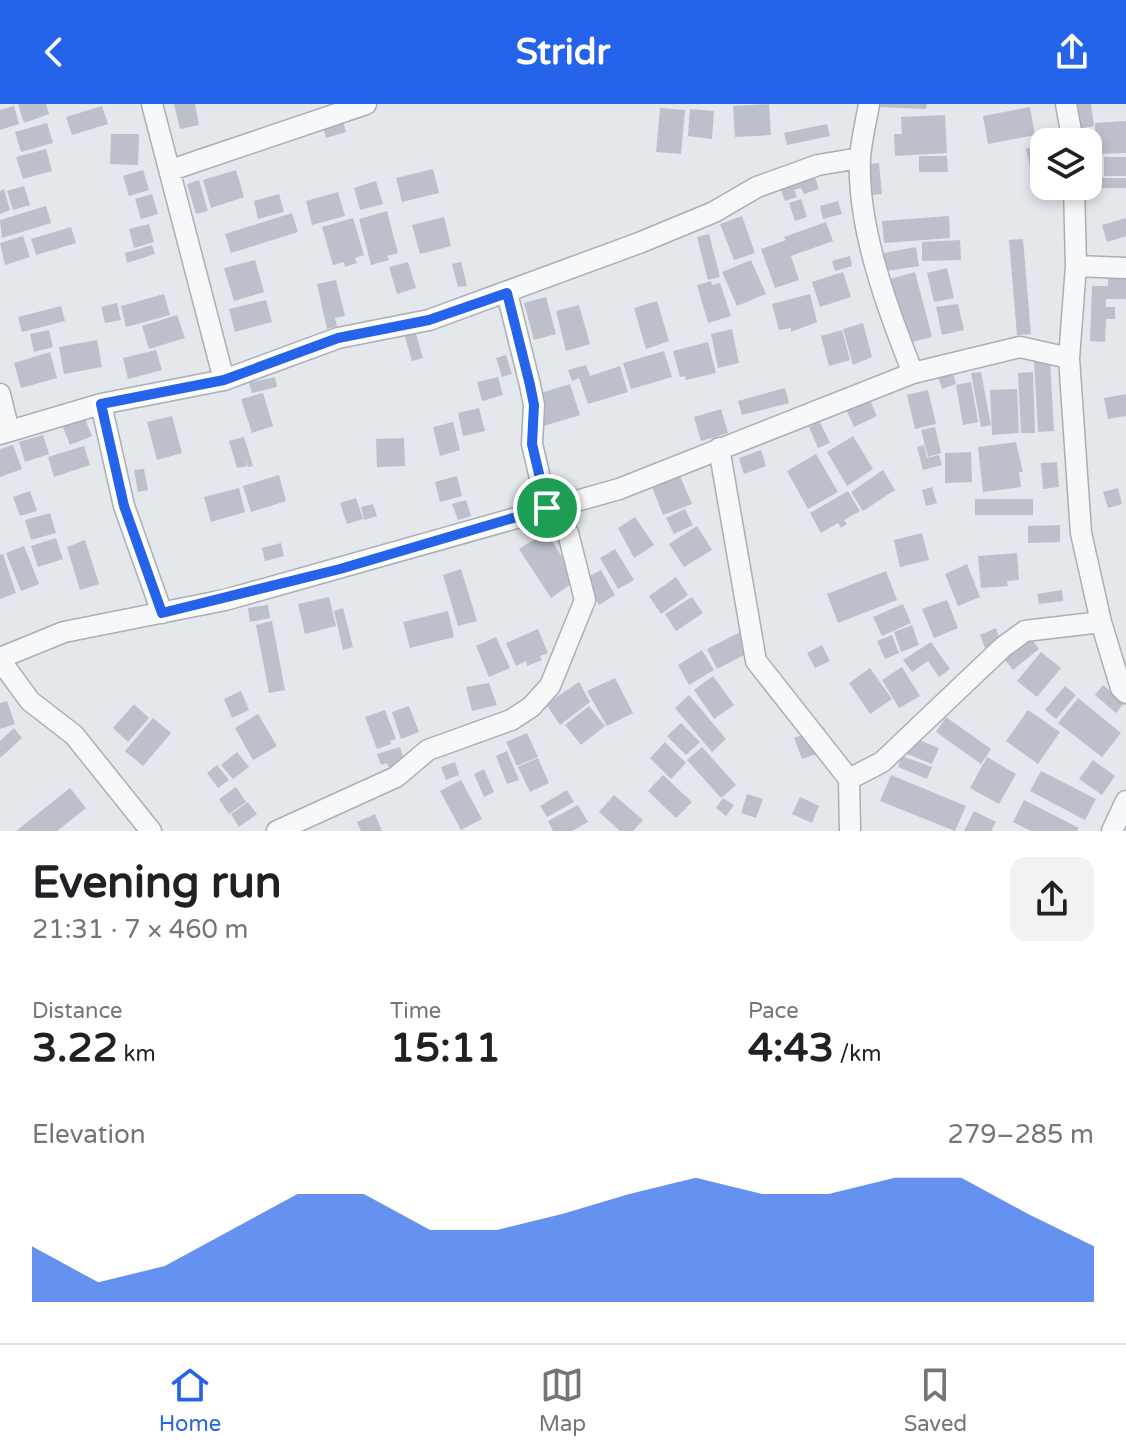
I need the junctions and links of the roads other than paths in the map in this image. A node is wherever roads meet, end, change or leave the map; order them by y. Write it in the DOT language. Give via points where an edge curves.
graph roads {
  1 [pos="152,104"];
  2 [pos="366,104"];
  3 [pos="869,104"];
  4 [pos="1066,104"];
  5 [pos="1070,128"];
  6 [pos="860,158"];
  7 [pos="171,170"];
  8 [pos="1074,200"];
  9 [pos="1076,266"];
  10 [pos="1126,268"];
  11 [pos="507,293"];
  12 [pos="1069,358"];
  13 [pos="913,373"];
  14 [pos="224,380"];
  15 [pos="0,394"];
  16 [pos="101,404"];
  17 [pos="4,433"];
  18 [pos="719,448"];
  19 [pos="547,508"];
  20 [pos="162,613"];
  21 [pos="1101,622"];
  22 [pos="0,659"];
  23 [pos="1126,693"];
  24 [pos="849,779"];
  25 [pos="1126,801"];
  26 [pos="151,831"];
  27 [pos="277,831"];
  28 [pos="850,831"];
  29 [pos="1112,831"];
  1 -- 7 [label="street"];
  2 -- 7 [label="street"];
  3 -- 6 [label="street"];
  4 -- 5 [label="street"];
  6 -- 11 [label="street" via="818,165 757,187 714,212"];
  6 -- 13 [label="street" via="877,272"];
  7 -- 14 [label="street"];
  8 -- 9 [label="street"];
  9 -- 10 [label="street"];
  9 -- 12 [label="street"];
  11 -- 14 [label="street" via="429,320 338,338"];
  11 -- 19 [label="street" via="534,405 532,444"];
  12 -- 13 [label="street" via="1020,347"];
  12 -- 21 [label="street" via="1081,533"];
  13 -- 18 [label="street"];
  14 -- 16 [label="street"];
  15 -- 17 [label="street"];
  16 -- 17 [label="street"];
  16 -- 20 [label="street" via="124,506"];
  18 -- 19 [label="street" via="619,489"];
  18 -- 24 [label="street" via="756,661"];
  19 -- 20 [label="street" via="340,569"];
  19 -- 27 [label="street" via="568,533 585,600 550,686 511,720 428,750 396,777"];
  20 -- 22 [label="street" via="64,632"];
  21 -- 23 [label="street"];
  21 -- 24 [label="street" via="1025,631 882,762"];
  22 -- 26 [label="street" via="30,701 74,735"];
  24 -- 28 [label="street"];
  25 -- 29 [label="street"];
}
